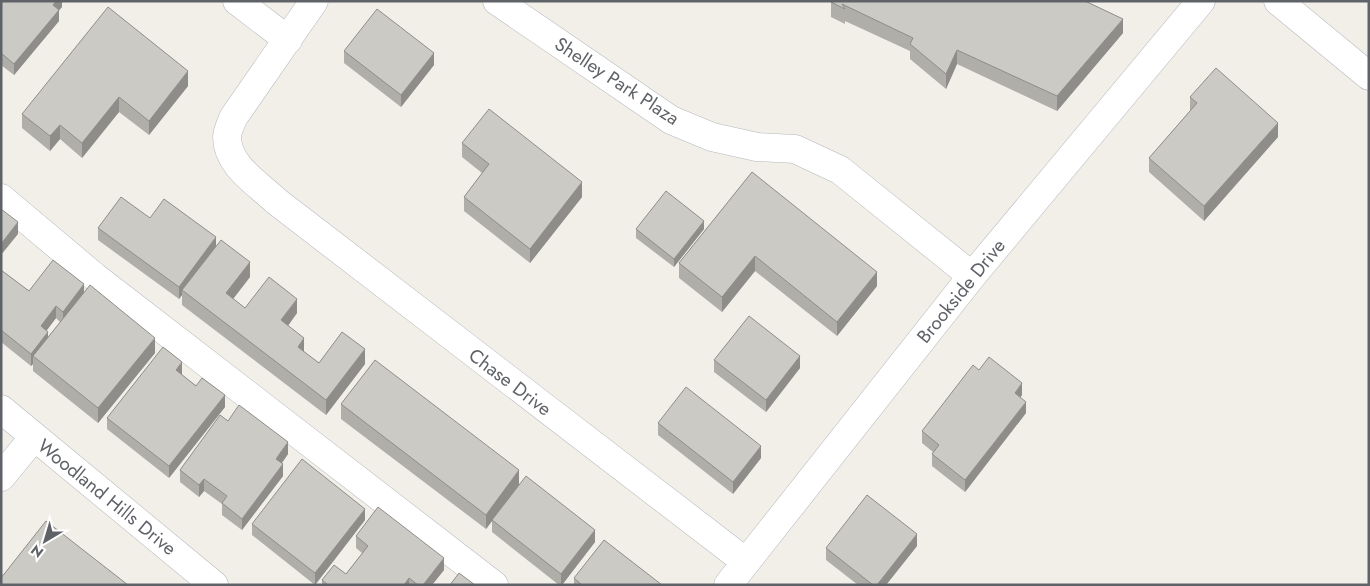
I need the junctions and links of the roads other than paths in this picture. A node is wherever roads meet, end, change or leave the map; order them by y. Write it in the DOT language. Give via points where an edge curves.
graph roads {
  1 [pos="237,1"];
  2 [pos="314,1"];
  3 [pos="497,1"];
  4 [pos="1201,1"];
  5 [pos="1278,1"];
  6 [pos="288,40"];
  7 [pos="1369,76"];
  8 [pos="1,198"];
  9 [pos="972,276"];
  10 [pos="1,409"];
  11 [pos="34,437"];
  12 [pos="1,478"];
  13 [pos="746,562"];
  14 [pos="214,585"];
  15 [pos="494,585"];
  16 [pos="728,585"];
  1 -- 6 [label="street"];
  2 -- 6 [label="street, Chase Drive"];
  3 -- 9 [label="street, Shelley Park Plaza" via="670,120 712,137 795,150 840,170"];
  4 -- 9 [label="street, Brookside Drive"];
  5 -- 7 [label="street"];
  6 -- 13 [label="street, Chase Drive" via="233,118 226,135 229,153 239,167 276,201"];
  8 -- 15 [label="street" via="95,277"];
  9 -- 13 [label="street, Brookside Drive"];
  10 -- 11 [label="street, Woodland Hills Drive"];
  11 -- 12 [label="street"];
  11 -- 14 [label="street, Woodland Hills Drive"];
  13 -- 16 [label="street, Brookside Drive"];
}
